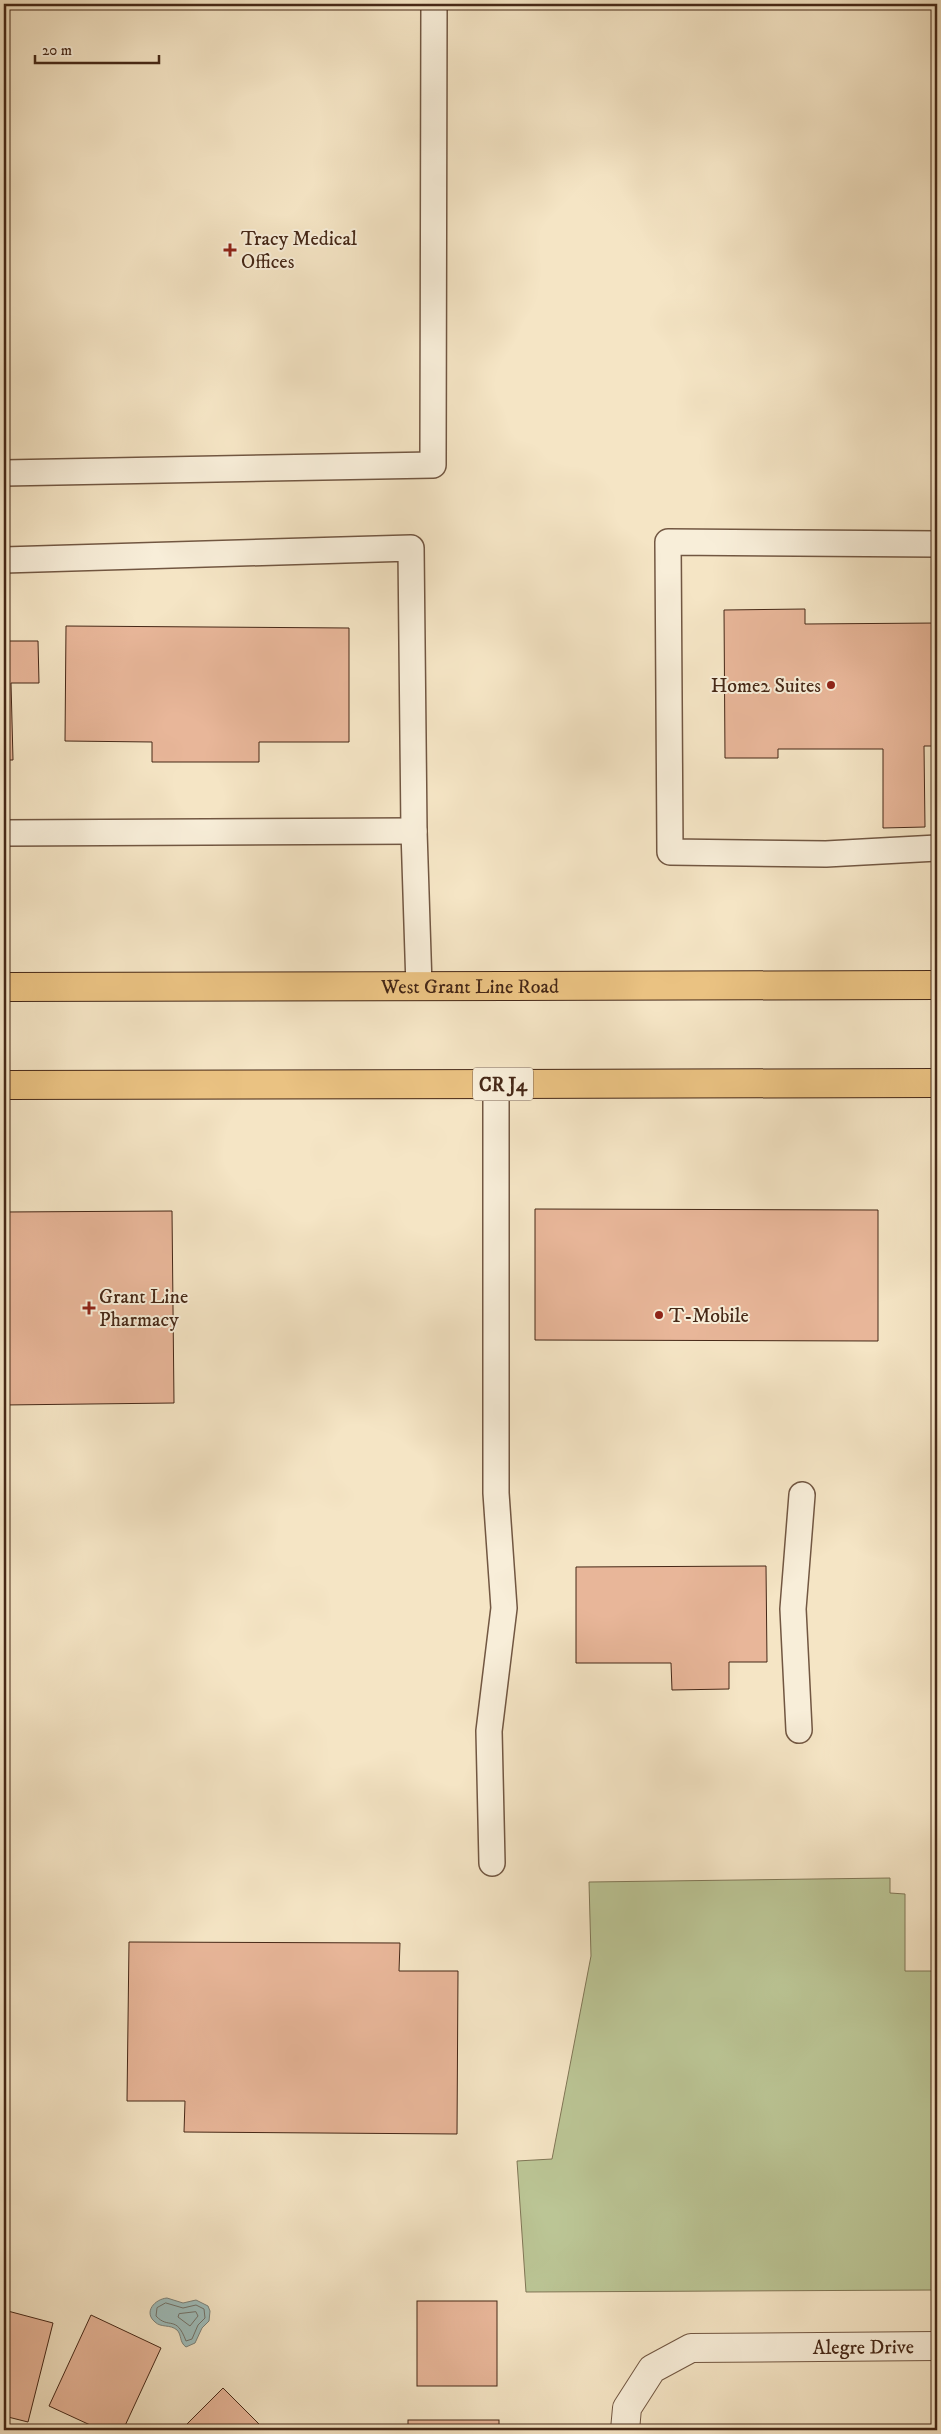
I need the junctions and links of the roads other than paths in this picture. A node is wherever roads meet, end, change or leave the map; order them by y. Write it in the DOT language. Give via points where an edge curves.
graph roads {
  1 [pos="434,4"];
  2 [pos="4,473"];
  3 [pos="937,544"];
  4 [pos="4,560"];
  5 [pos="414,831"];
  6 [pos="4,833"];
  7 [pos="937,848"];
  8 [pos="937,985"];
  9 [pos="418,986"];
  10 [pos="4,987"];
  11 [pos="937,1083"];
  12 [pos="496,1084"];
  13 [pos="4,1085"];
  14 [pos="802,1495"];
  15 [pos="799,1730"];
  16 [pos="492,1863"];
  17 [pos="937,2346"];
  18 [pos="625,2430"];
  1 -- 2 [label="lane" via="433,464"];
  3 -- 7 [label="lane" via="668,542 670,852 826,854"];
  4 -- 5 [label="lane" via="411,548"];
  5 -- 6 [label="lane"];
  5 -- 9 [label="lane"];
  8 -- 9 [label="main road, West Grant Line Road"];
  9 -- 10 [label="main road, West Grant Line Road"];
  11 -- 12 [label="main road, CR J4"];
  12 -- 13 [label="main road, CR J4"];
  12 -- 16 [label="lane" via="496,1493 504,1608 489,1731"];
  14 -- 15 [label="lane" via="793,1609"];
  17 -- 18 [label="street, Alegre Drive" via="691,2348 652,2369 627,2408"];
}
